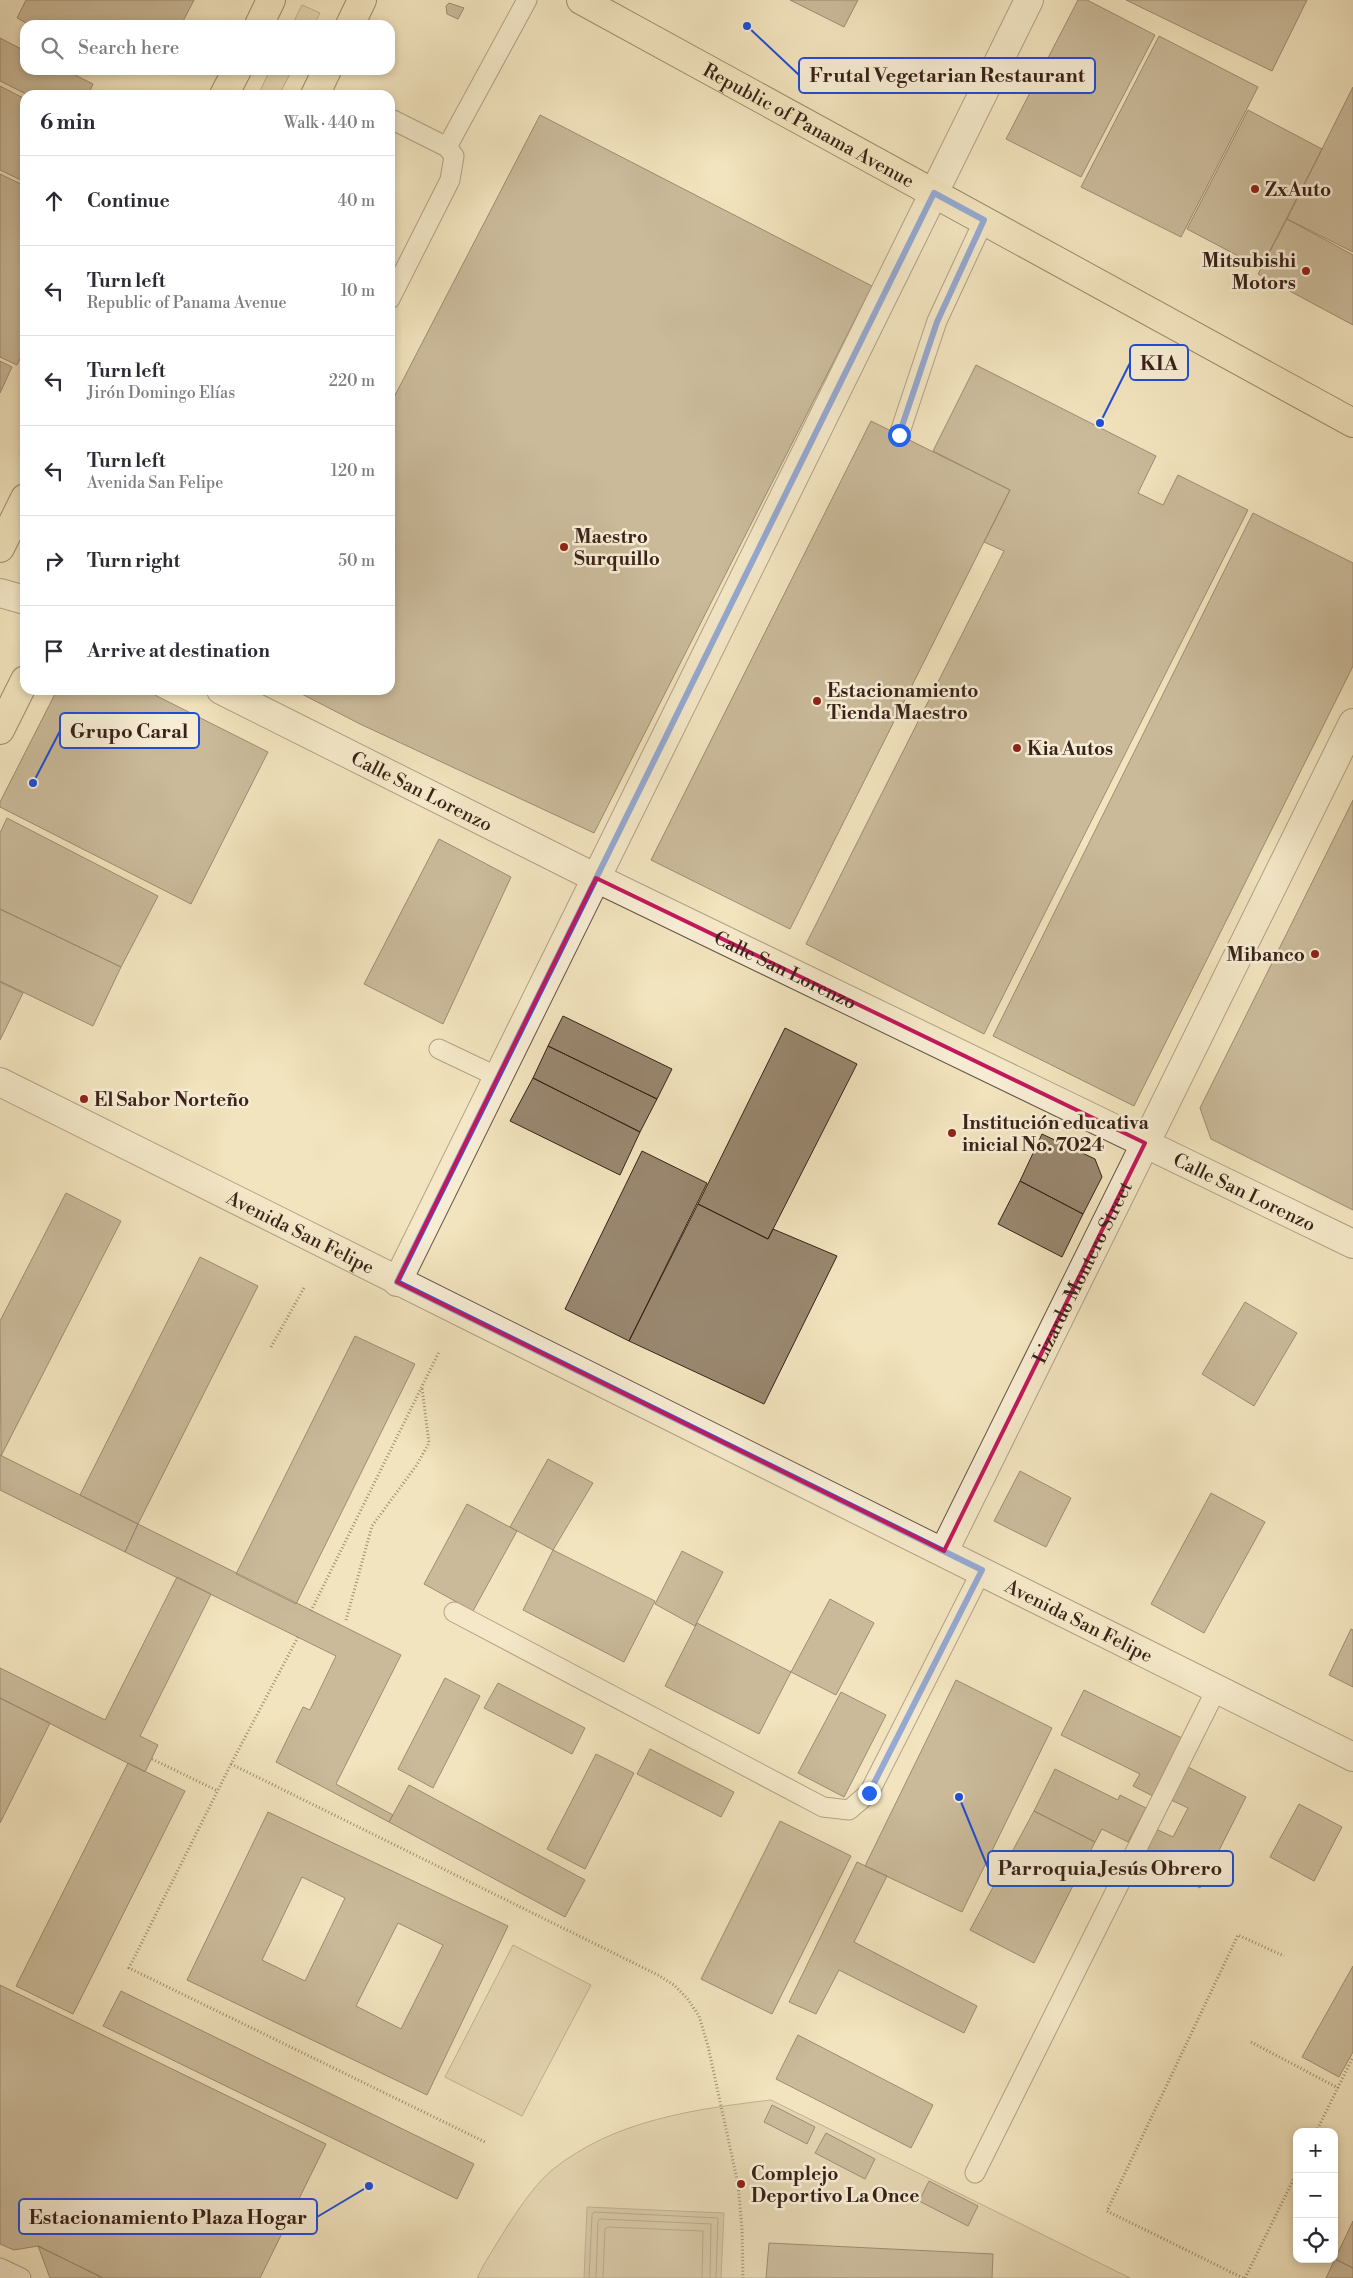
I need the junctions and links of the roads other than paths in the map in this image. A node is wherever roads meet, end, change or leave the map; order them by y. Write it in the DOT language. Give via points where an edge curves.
graph roads {
  1 [pos="271,0"];
  2 [pos="362,0"];
  3 [pos="527,0"];
  4 [pos="581,0"];
  5 [pos="1029,0"];
  6 [pos="261,20"];
  7 [pos="352,20"];
  8 [pos="234,75"];
  9 [pos="325,75"];
  10 [pos="226,90"];
  11 [pos="318,90"];
  12 [pos="395,121"];
  13 [pos="447,147"];
  14 [pos="934,193"];
  15 [pos="984,220"];
  16 [pos="395,289"];
  17 [pos="1353,422"];
  18 [pos="899,435"];
  19 [pos="20,508"];
  20 [pos="0,548"];
  21 [pos="0,594"];
  22 [pos="20,599"];
  23 [pos="20,690"];
  24 [pos="231,695"];
  25 [pos="1353,723"];
  26 [pos="0,730"];
  27 [pos="596,878"];
  28 [pos="439,1049"];
  29 [pos="498,1077"];
  30 [pos="0,1082"];
  31 [pos="1145,1143"];
  32 [pos="1353,1244"];
  33 [pos="397,1282"];
  34 [pos="944,1551"];
  35 [pos="982,1570"];
  36 [pos="454,1612"];
  37 [pos="1217,1688"];
  38 [pos="1353,1757"];
  39 [pos="975,2173"];
  40 [pos="0,2268"];
  41 [pos="21,2278"];
  1 -- 6 [label="main road"];
  2 -- 7 [label="main road"];
  3 -- 13 [label="lane"];
  4 -- 14 [label="main road, Republic of Panama Avenue"];
  5 -- 14 [label="street"];
  8 -- 10 [label="main road"];
  9 -- 11 [label="main road"];
  12 -- 13 [label="lane"];
  13 -- 16 [label="lane" via="454,156 450,180"];
  14 -- 15 [label="main road, Republic of Panama Avenue"];
  14 -- 27 [label="street"];
  15 -- 17 [label="main road, Republic of Panama Avenue"];
  15 -- 18 [label="lane" via="937,322"];
  19 -- 20 [label="main road"];
  21 -- 22 [label="street"];
  23 -- 26 [label="main road"];
  24 -- 27 [label="street, Calle San Lorenzo"];
  25 -- 31 [label="street, Lizardo Montero Street"];
  27 -- 29 [label="street"];
  27 -- 31 [label="street, Calle San Lorenzo"];
  28 -- 29 [label="lane"];
  29 -- 33 [label="street"];
  30 -- 33 [label="street, Avenida San Felipe"];
  31 -- 32 [label="street, Calle San Lorenzo"];
  31 -- 34 [label="street, Lizardo Montero Street"];
  33 -- 34 [label="street, Avenida San Felipe"];
  34 -- 35 [label="street, Avenida San Felipe"];
  35 -- 36 [label="lane" via="869,1793 849,1810 823,1807"];
  35 -- 37 [label="street, Avenida San Felipe"];
  37 -- 38 [label="street, Avenida San Felipe"];
  37 -- 39 [label="lane"];
  40 -- 41 [label="lane"];
}
